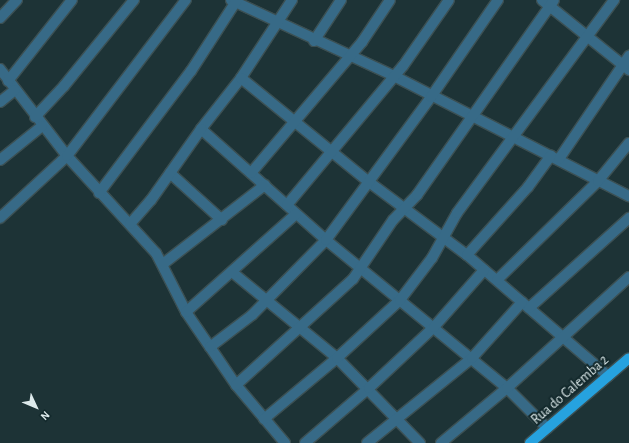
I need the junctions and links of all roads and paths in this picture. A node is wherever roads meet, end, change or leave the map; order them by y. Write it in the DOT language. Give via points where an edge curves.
graph roads {
  1 [pos="17,0"];
  2 [pos="72,0"];
  3 [pos="134,0"];
  4 [pos="186,0"];
  5 [pos="292,0"];
  6 [pos="341,0"];
  7 [pos="390,0"];
  8 [pos="449,0"];
  9 [pos="498,0"];
  10 [pos="614,0"];
  11 [pos="235,1"];
  12 [pos="549,2"];
  13 [pos="0,18"];
  14 [pos="277,23"];
  15 [pos="589,36"];
  16 [pos="314,40"];
  17 [pos="350,56"];
  18 [pos="627,63"];
  19 [pos="0,69"];
  20 [pos="394,76"];
  21 [pos="241,78"];
  22 [pos="8,81"];
  23 [pos="15,90"];
  24 [pos="431,97"];
  25 [pos="0,102"];
  26 [pos="471,116"];
  27 [pos="35,117"];
  28 [pos="297,121"];
  29 [pos="42,126"];
  30 [pos="201,129"];
  31 [pos="514,136"];
  32 [pos="629,143"];
  33 [pos="332,151"];
  34 [pos="67,156"];
  35 [pos="555,157"];
  36 [pos="0,160"];
  37 [pos="170,173"];
  38 [pos="251,173"];
  39 [pos="598,181"];
  40 [pos="369,182"];
  41 [pos="265,185"];
  42 [pos="627,192"];
  43 [pos="99,193"];
  44 [pos="286,205"];
  45 [pos="405,207"];
  46 [pos="296,214"];
  47 [pos="0,218"];
  48 [pos="629,218"];
  49 [pos="222,220"];
  50 [pos="130,224"];
  51 [pos="443,238"];
  52 [pos="326,240"];
  53 [pos="467,255"];
  54 [pos="163,264"];
  55 [pos="360,268"];
  56 [pos="484,270"];
  57 [pos="232,272"];
  58 [pos="629,277"];
  59 [pos="497,280"];
  60 [pos="400,300"];
  61 [pos="266,301"];
  62 [pos="526,305"];
  63 [pos="186,312"];
  64 [pos="434,326"];
  65 [pos="300,329"];
  66 [pos="562,336"];
  67 [pos="210,347"];
  68 [pos="337,358"];
  69 [pos="472,358"];
  70 [pos="629,358"];
  71 [pos="608,376"];
  72 [pos="236,385"];
  73 [pos="369,388"];
  74 [pos="507,388"];
  75 [pos="264,418"];
  76 [pos="398,418"];
  77 [pos="547,428"];
  78 [pos="285,443"];
  79 [pos="305,443"];
  80 [pos="367,443"];
  81 [pos="420,443"];
  82 [pos="441,443"];
  83 [pos="530,443"];
  1 -- 13 [label="street"];
  2 -- 22 [label="street"];
  3 -- 27 [label="street" via="64,86"];
  4 -- 34 [label="street"];
  5 -- 14 [label="street"];
  6 -- 16 [label="street"];
  7 -- 17 [label="street"];
  8 -- 20 [label="street"];
  9 -- 24 [label="street"];
  10 -- 15 [label="street"];
  11 -- 14 [label="street"];
  11 -- 43 [label="street" via="191,71"];
  12 -- 15 [label="street"];
  12 -- 26 [label="street"];
  14 -- 16 [label="street"];
  14 -- 21 [label="street"];
  15 -- 18 [label="street"];
  15 -- 31 [label="street"];
  16 -- 17 [label="street"];
  17 -- 20 [label="street"];
  17 -- 28 [label="street"];
  18 -- 35 [label="street"];
  19 -- 22 [label="street"];
  20 -- 24 [label="street"];
  20 -- 33 [label="street"];
  21 -- 28 [label="street"];
  21 -- 30 [label="street"];
  22 -- 23 [label="street"];
  23 -- 25 [label="street"];
  23 -- 27 [label="street"];
  24 -- 26 [label="street"];
  24 -- 40 [label="street"];
  26 -- 31 [label="street"];
  26 -- 45 [label="street" via="417,196"];
  27 -- 29 [label="street"];
  28 -- 33 [label="street"];
  28 -- 38 [label="street"];
  29 -- 34 [label="street"];
  29 -- 36 [label="street"];
  30 -- 37 [label="street"];
  30 -- 38 [label="street"];
  31 -- 35 [label="street"];
  31 -- 51 [label="street" via="457,213"];
  32 -- 39 [label="street"];
  33 -- 40 [label="street"];
  33 -- 44 [label="street"];
  34 -- 43 [label="street"];
  34 -- 47 [label="street"];
  35 -- 39 [label="street"];
  35 -- 53 [label="street"];
  37 -- 49 [label="street"];
  37 -- 50 [label="street"];
  38 -- 41 [label="street"];
  39 -- 42 [label="street"];
  39 -- 59 [label="street"];
  40 -- 45 [label="street"];
  40 -- 52 [label="street"];
  41 -- 44 [label="street"];
  41 -- 49 [label="street"];
  43 -- 50 [label="street"];
  44 -- 46 [label="street"];
  45 -- 51 [label="street"];
  45 -- 55 [label="street"];
  46 -- 52 [label="street"];
  46 -- 57 [label="street"];
  48 -- 62 [label="street"];
  49 -- 54 [label="street"];
  50 -- 54 [label="street"];
  51 -- 53 [label="street"];
  51 -- 60 [label="street" via="432,258"];
  52 -- 55 [label="street"];
  52 -- 61 [label="street"];
  53 -- 56 [label="street"];
  54 -- 63 [label="street"];
  55 -- 60 [label="street"];
  55 -- 65 [label="street" via="352,279"];
  56 -- 59 [label="street"];
  56 -- 64 [label="street"];
  57 -- 61 [label="street"];
  57 -- 63 [label="street"];
  58 -- 66 [label="street"];
  59 -- 62 [label="street"];
  60 -- 64 [label="street"];
  60 -- 68 [label="street"];
  61 -- 65 [label="street"];
  61 -- 67 [label="street"];
  62 -- 66 [label="street"];
  62 -- 69 [label="street"];
  63 -- 67 [label="street"];
  64 -- 69 [label="street"];
  64 -- 73 [label="street"];
  65 -- 68 [label="street"];
  65 -- 72 [label="street"];
  66 -- 71 [label="street"];
  66 -- 74 [label="street"];
  67 -- 72 [label="street"];
  68 -- 73 [label="street"];
  68 -- 75 [label="street"];
  69 -- 74 [label="street"];
  69 -- 76 [label="street"];
  70 -- 71 [label="main road, Rua do Calemba 2"];
  71 -- 77 [label="main road, Rua do Calemba 2"];
  72 -- 75 [label="street"];
  73 -- 76 [label="street"];
  73 -- 79 [label="street"];
  74 -- 77 [label="street"];
  74 -- 82 [label="street"];
  75 -- 78 [label="street"];
  76 -- 80 [label="street"];
  76 -- 81 [label="street"];
  77 -- 83 [label="main road, Rua do Calemba 2"];
}
